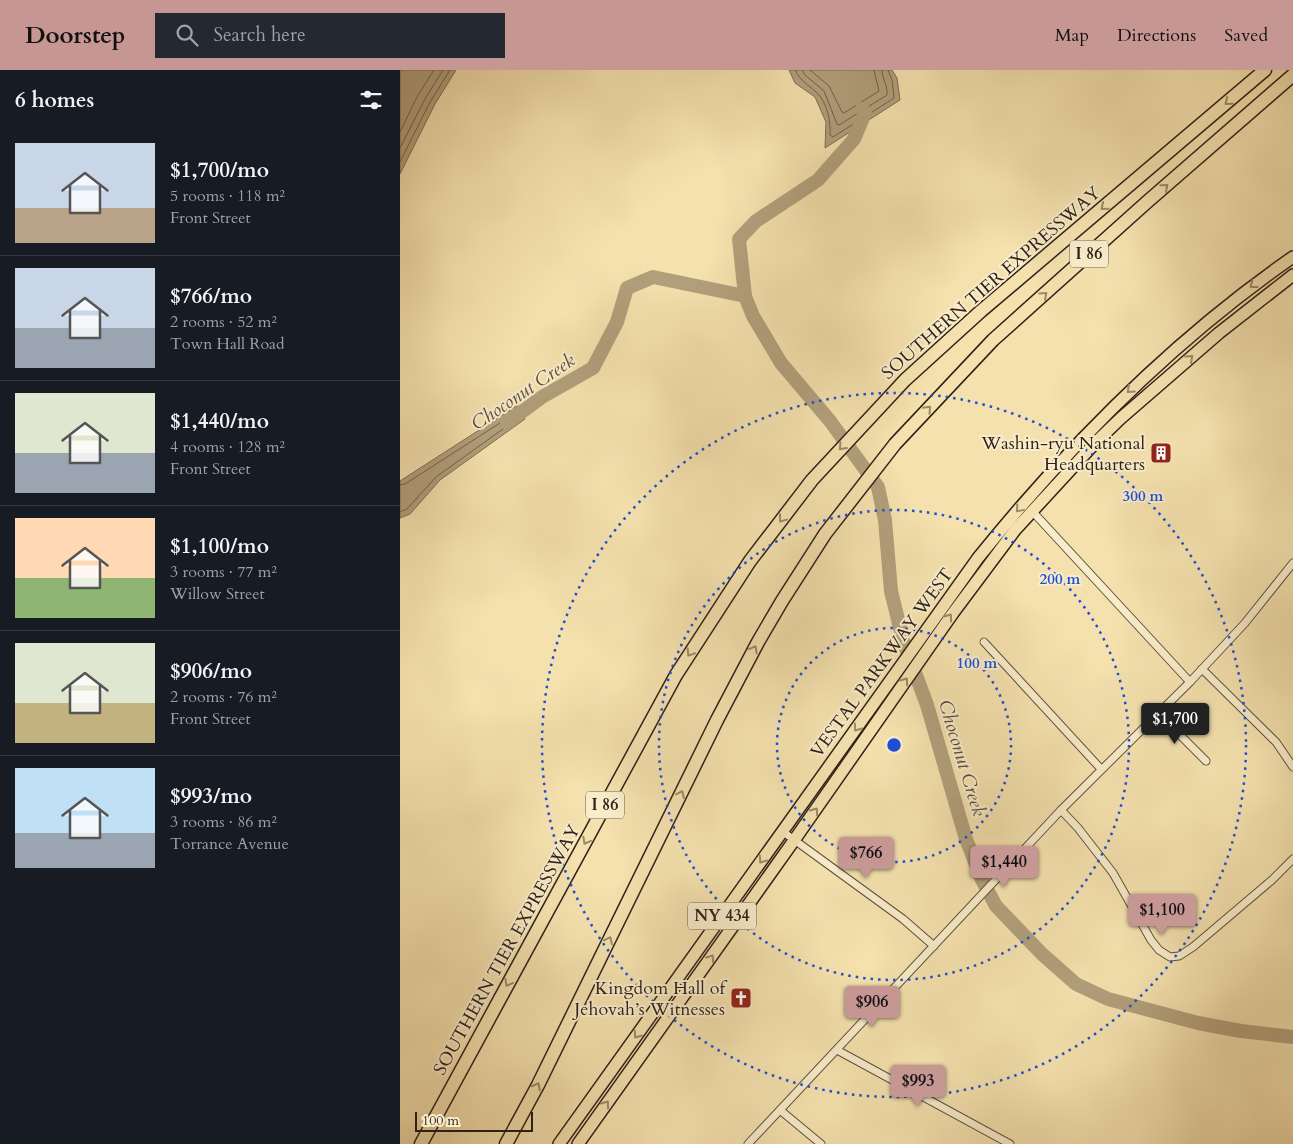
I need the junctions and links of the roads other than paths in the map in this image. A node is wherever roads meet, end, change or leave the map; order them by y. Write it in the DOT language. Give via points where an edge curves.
graph roads {
  1 [pos="1265,70"];
  2 [pos="1293,74"];
  3 [pos="1293,256"];
  4 [pos="1293,275"];
  5 [pos="1032,510"];
  6 [pos="1293,563"];
  7 [pos="984,642"];
  8 [pos="1202,668"];
  9 [pos="1190,682"];
  10 [pos="1159,714"];
  11 [pos="1206,761"];
  12 [pos="1293,767"];
  13 [pos="1100,769"];
  14 [pos="1061,810"];
  15 [pos="782,831"];
  16 [pos="795,839"];
  17 [pos="1293,859"];
  18 [pos="934,946"];
  19 [pos="837,1050"];
  20 [pos="780,1110"];
  21 [pos="421,1144"];
  22 [pos="506,1144"];
  23 [pos="559,1144"];
  24 [pos="578,1144"];
  25 [pos="748,1144"];
  26 [pos="821,1144"];
  27 [pos="1010,1144"];
  1 -- 21 [label="highway, SOUTHERN TIER EXPRESSWAY / I 86, one-way" via="980,311 871,414 812,480 750,561 676,675"];
  22 -- 2 [label="highway, I 86, one-way" via="758,642 842,512 895,444 994,340"];
  3 -- 15 [label="main road, VESTAL PARKWAY WEST / NY 434, one-way" via="1206,323 1119,400 1064,457 978,558"];
  5 -- 4 [label="main road, VESTAL PARKWAY WEST / NY 434, one-way" via="1121,418 1219,333"];
  5 -- 9 [label="street"];
  16 -- 5 [label="main road, VESTAL PARKWAY WEST / NY 434, one-way" via="921,657"];
  6 -- 8 [label="street"];
  7 -- 13 [label="street"];
  8 -- 9 [label="street"];
  8 -- 12 [label="street" via="1276,742"];
  9 -- 10 [label="street"];
  10 -- 11 [label="street"];
  10 -- 13 [label="street"];
  13 -- 14 [label="street"];
  14 -- 17 [label="street" via="1113,873 1158,950 1170,957 1179,956 1193,947"];
  14 -- 18 [label="street"];
  15 -- 16 [label="street"];
  15 -- 23 [label="main road, VESTAL PARKWAY WEST / NY 434, one-way"];
  16 -- 18 [label="street"];
  24 -- 16 [label="main road, VESTAL PARKWAY WEST / NY 434, one-way"];
  18 -- 19 [label="street"];
  19 -- 20 [label="street"];
  19 -- 27 [label="street"];
  20 -- 25 [label="street"];
  20 -- 26 [label="street"];
}
